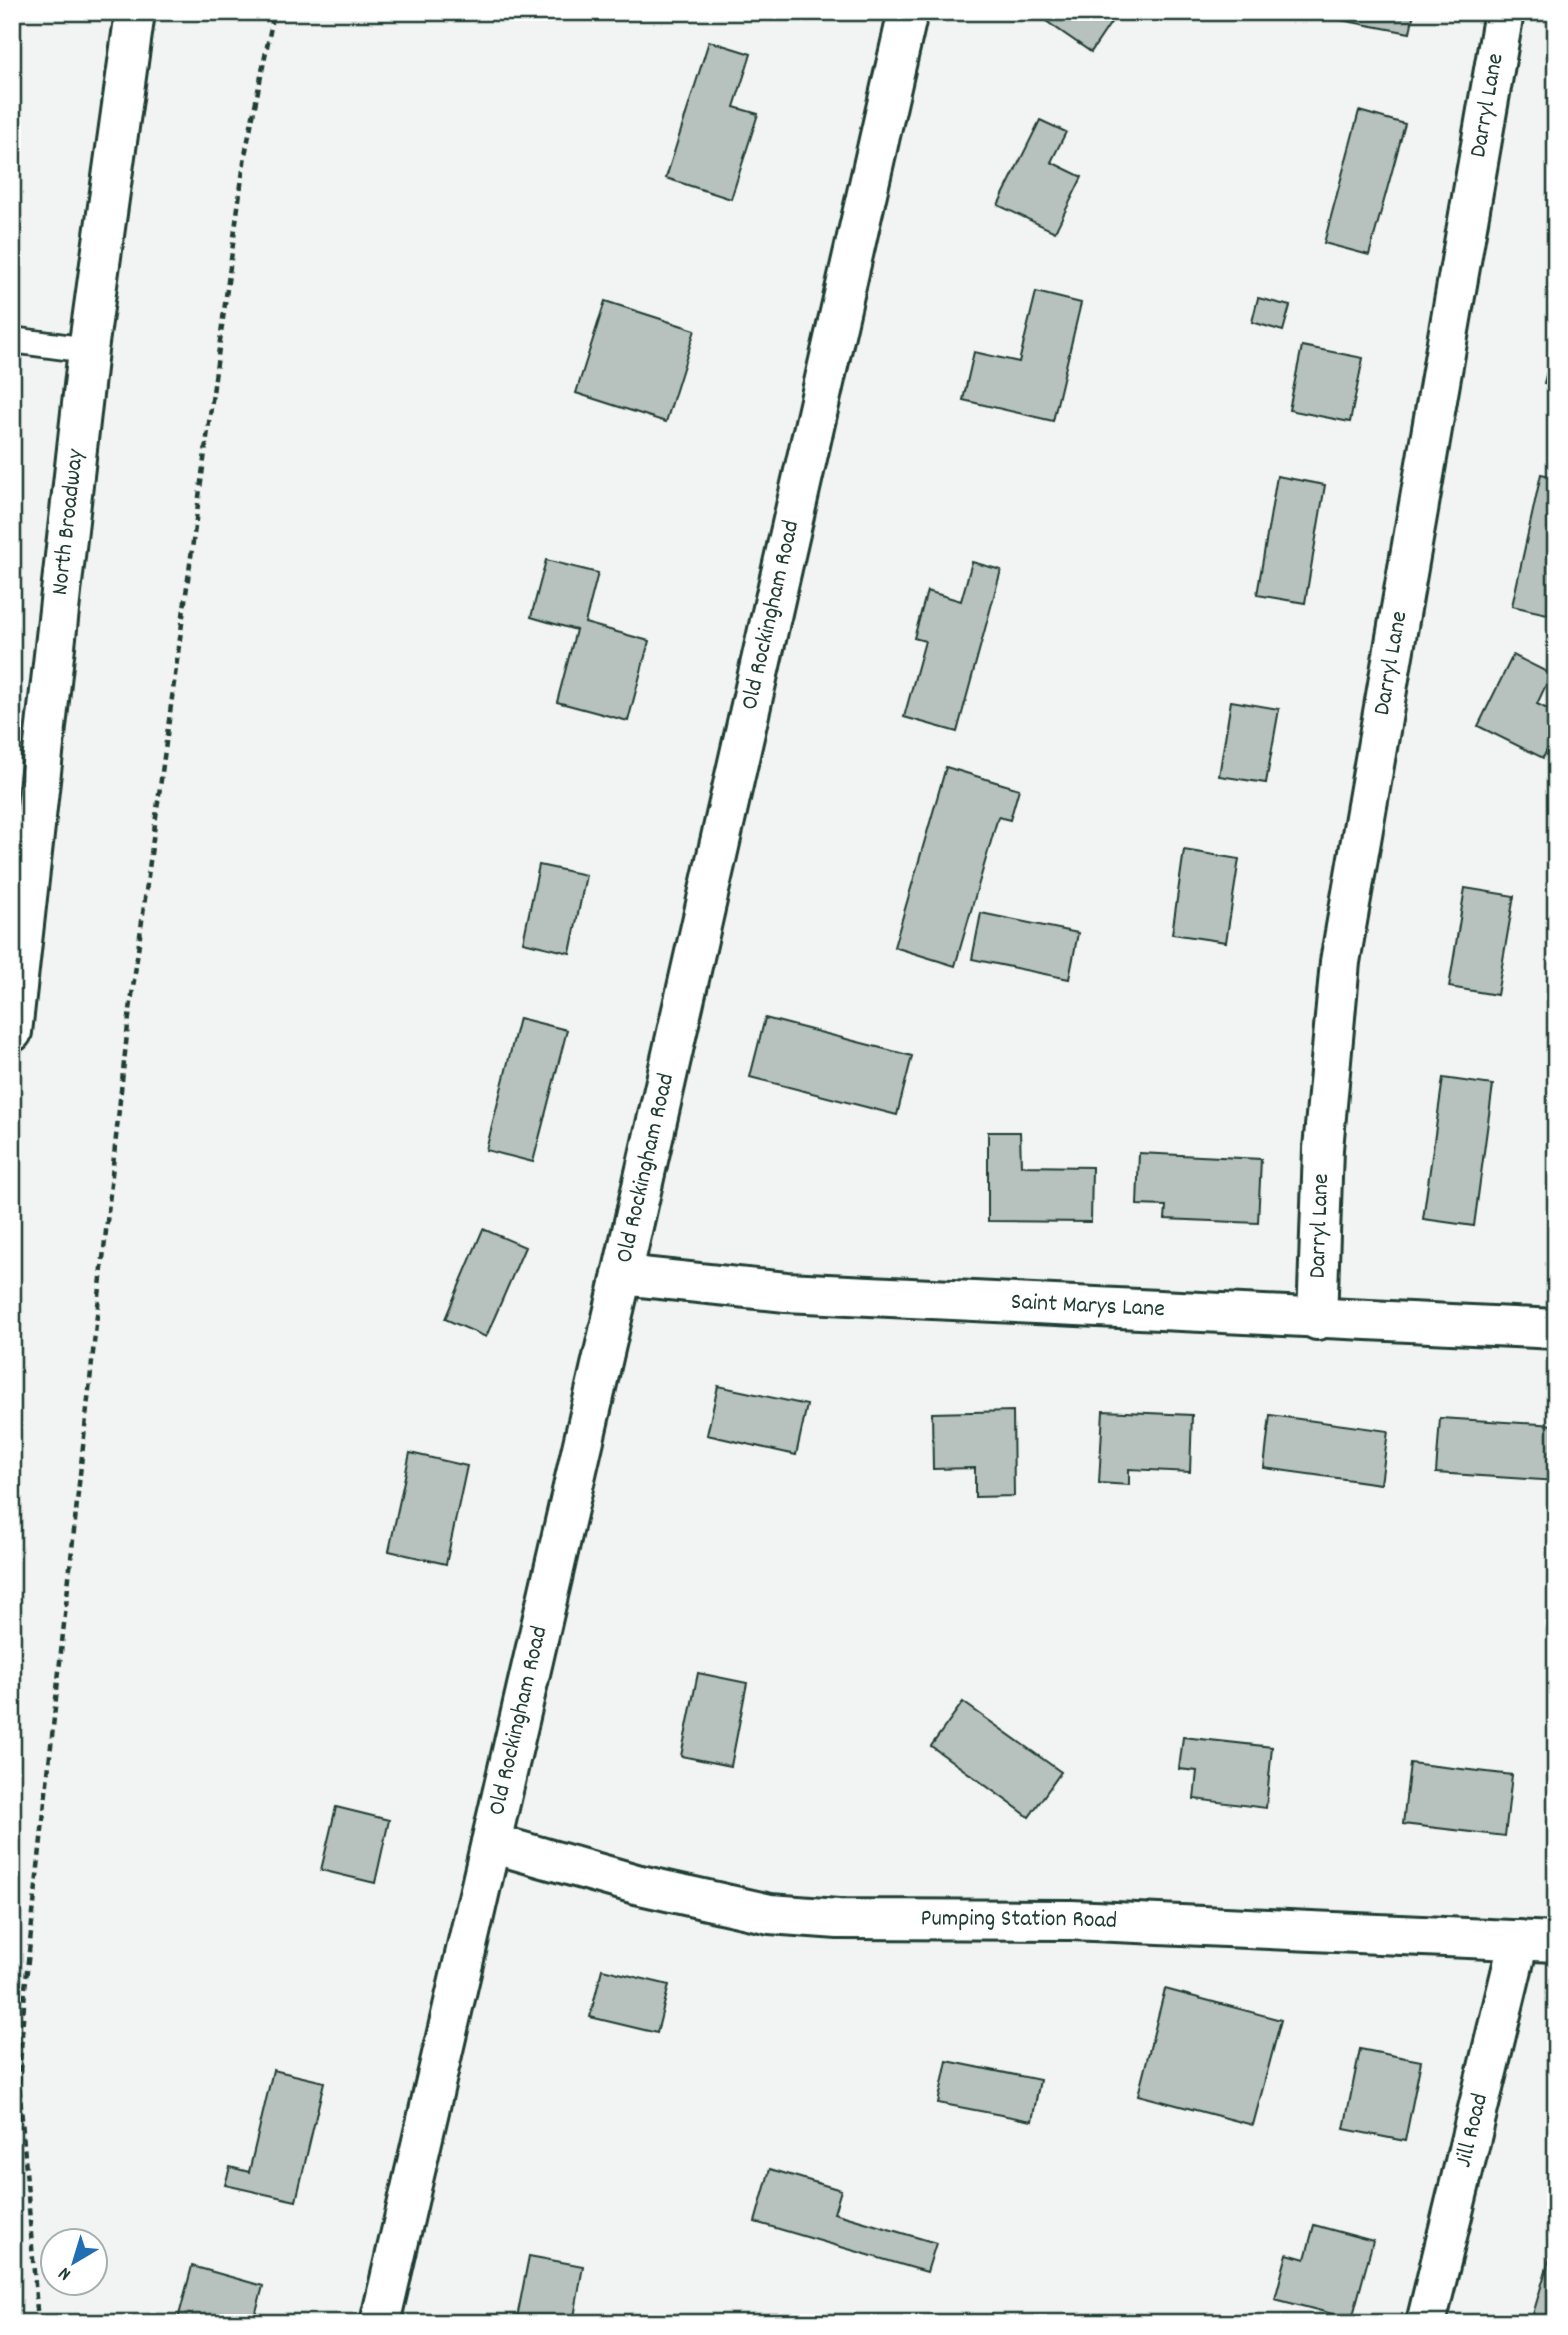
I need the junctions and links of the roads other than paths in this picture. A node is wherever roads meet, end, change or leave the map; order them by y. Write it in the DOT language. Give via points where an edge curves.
graph roads {
  1 [pos="135,12"];
  2 [pos="908,12"];
  3 [pos="1504,12"];
  4 [pos="12,340"];
  5 [pos="88,350"];
  6 [pos="12,1032"];
  7 [pos="622,1275"];
  8 [pos="1317,1320"];
  9 [pos="1556,1329"];
  10 [pos="491,1843"];
  11 [pos="1537,1941"];
  12 [pos="380,2323"];
  13 [pos="1426,2323"];
  1 -- 5 [label="street, North Broadway"];
  2 -- 7 [label="street, Old Rockingham Road"];
  3 -- 8 [label="street, Darryl Lane" via="1340,962 1323,1149"];
  4 -- 5 [label="lane"];
  5 -- 6 [label="street, North Broadway"];
  7 -- 8 [label="street, Saint Marys Lane" via="786,1292"];
  7 -- 10 [label="street, Old Rockingham Road"];
  8 -- 9 [label="street, Saint Marys Lane"];
  10 -- 11 [label="street, Pumping Station Road" via="648,1887 770,1914 838,1919 1071,1920"];
  10 -- 12 [label="street, Old Rockingham Road"];
  11 -- 13 [label="street, Jill Road"];
}
